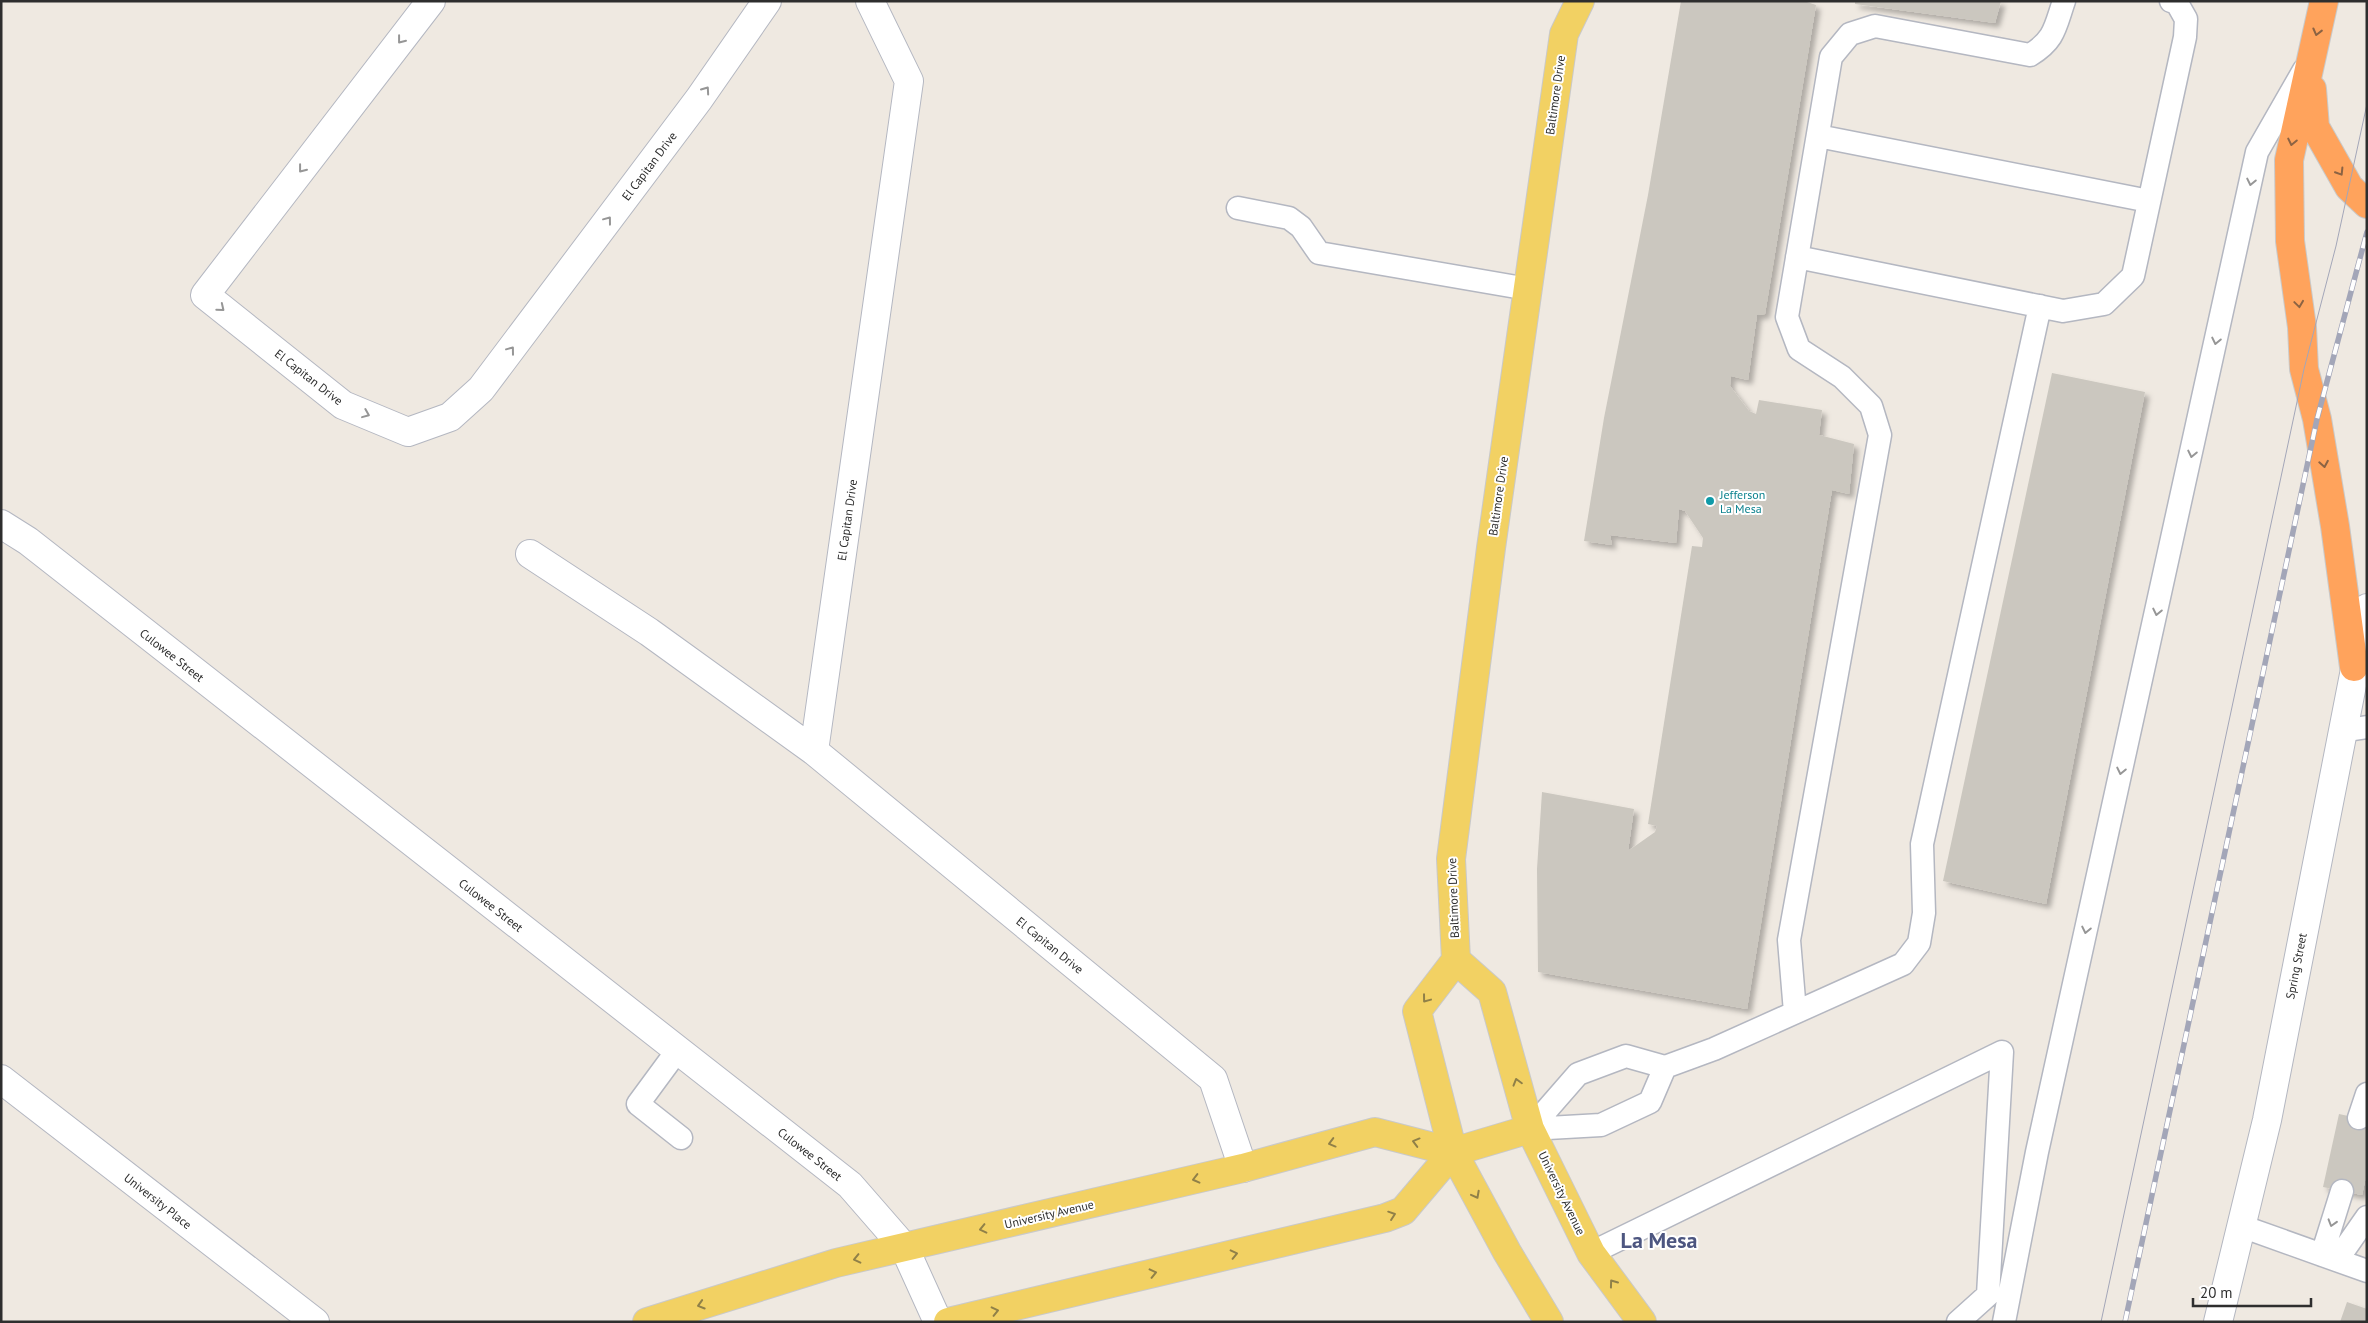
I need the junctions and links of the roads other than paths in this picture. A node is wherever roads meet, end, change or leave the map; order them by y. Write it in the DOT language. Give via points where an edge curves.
graph roads {
  1 [pos="431,1"];
  2 [pos="767,1"];
  3 [pos="870,1"];
  4 [pos="1556,1"];
  5 [pos="1580,1"];
  6 [pos="2064,1"];
  7 [pos="2171,1"];
  8 [pos="2324,1"];
  9 [pos="1564,34"];
  10 [pos="2310,60"];
  11 [pos="1818,136"];
  12 [pos="2149,201"];
  13 [pos="2367,204"];
  14 [pos="1238,208"];
  15 [pos="1797,257"];
  16 [pos="1528,289"];
  17 [pos="2040,306"];
  18 [pos="1,524"];
  19 [pos="530,554"];
  20 [pos="2367,608"];
  21 [pos="2354,667"];
  22 [pos="2354,729"];
  23 [pos="814,751"];
  24 [pos="1456,960"];
  25 [pos="1795,1012"];
  26 [pos="677,1051"];
  27 [pos="1665,1067"];
  28 [pos="1,1079"];
  29 [pos="2367,1094"];
  30 [pos="2360,1118"];
  31 [pos="1530,1129"];
  32 [pos="681,1138"];
  33 [pos="1453,1152"];
  34 [pos="1243,1168"];
  35 [pos="2342,1191"];
  36 [pos="2367,1217"];
  37 [pos="2241,1226"];
  38 [pos="904,1247"];
  39 [pos="1592,1253"];
  40 [pos="2330,1258"];
  41 [pos="2367,1271"];
  42 [pos="315,1322"];
  43 [pos="647,1322"];
  44 [pos="938,1322"];
  45 [pos="948,1322"];
  46 [pos="1549,1322"];
  47 [pos="1642,1322"];
  48 [pos="1958,1322"];
  49 [pos="2004,1322"];
  50 [pos="2218,1322"];
  1 -- 2 [label="street, El Capitan Drive, one-way" via="205,295 343,405 408,432 450,417 482,389 699,99"];
  3 -- 23 [label="street, El Capitan Drive" via="909,81"];
  4 -- 9 [label="main road, Baltimore Drive"];
  5 -- 9 [label="main road, Baltimore Drive"];
  6 -- 11 [label="lane" via="2054,33 2045,46 2030,54 1875,26 1850,34 1831,57"];
  7 -- 12 [label="lane" via="2176,3 2186,19 2185,36"];
  8 -- 10 [label="highway, one-way"];
  9 -- 16 [label="main road, Baltimore Drive"];
  10 -- 13 [label="highway, one-way" via="2315,127 2349,187"];
  10 -- 21 [label="highway, one-way" via="2289,160 2290,241 2302,327 2304,369 2317,419 2335,526"];
  10 -- 49 [label="lane, one-way" via="2257,152 2037,1152"];
  11 -- 12 [label="lane"];
  11 -- 15 [label="lane"];
  12 -- 17 [label="lane" via="2133,276 2104,304 2063,311"];
  14 -- 16 [label="lane" via="1289,218 1301,227 1319,253"];
  15 -- 17 [label="lane"];
  15 -- 25 [label="lane" via="1787,317 1799,349 1842,377 1871,406 1880,435 1789,940"];
  16 -- 24 [label="main road, Baltimore Drive" via="1450,860"];
  17 -- 25 [label="lane" via="1922,844 1924,913 1919,943 1902,964"];
  18 -- 26 [label="street, Culowee Street" via="36,547"];
  19 -- 23 [label="street, El Capitan Drive" via="649,632"];
  20 -- 21 [label="street, Spring Street"];
  21 -- 22 [label="street, Spring Street"];
  22 -- 37 [label="street, Spring Street"];
  23 -- 34 [label="street, El Capitan Drive" via="1213,1079"];
  31 -- 24 [label="main road, one-way" via="1492,992"];
  24 -- 33 [label="main road, one-way" via="1417,1011"];
  25 -- 27 [label="lane" via="1714,1049"];
  26 -- 32 [label="lane" via="638,1104"];
  26 -- 38 [label="street, Culowee Street" via="850,1185"];
  27 -- 31 [label="lane" via="1650,1102 1601,1126"];
  27 -- 31 [label="lane" via="1626,1056 1578,1074"];
  28 -- 42 [label="street, University Place"];
  29 -- 30 [label="lane"];
  31 -- 33 [label="main road"];
  31 -- 39 [label="main road, University Avenue"];
  33 -- 34 [label="main road, University Avenue, one-way" via="1375,1132"];
  45 -- 33 [label="main road, one-way" via="1385,1218 1403,1211"];
  33 -- 46 [label="main road, one-way" via="1506,1252"];
  34 -- 38 [label="main road, University Avenue, one-way"];
  35 -- 40 [label="lane, one-way"];
  36 -- 40 [label="lane"];
  37 -- 40 [label="lane"];
  37 -- 50 [label="street, Spring Street"];
  38 -- 43 [label="main road, University Avenue, one-way" via="836,1264"];
  38 -- 44 [label="street, Culowee Street"];
  47 -- 39 [label="main road, University Avenue, one-way"];
  39 -- 48 [label="lane" via="2002,1052 1988,1295"];
  40 -- 41 [label="lane"];
}
